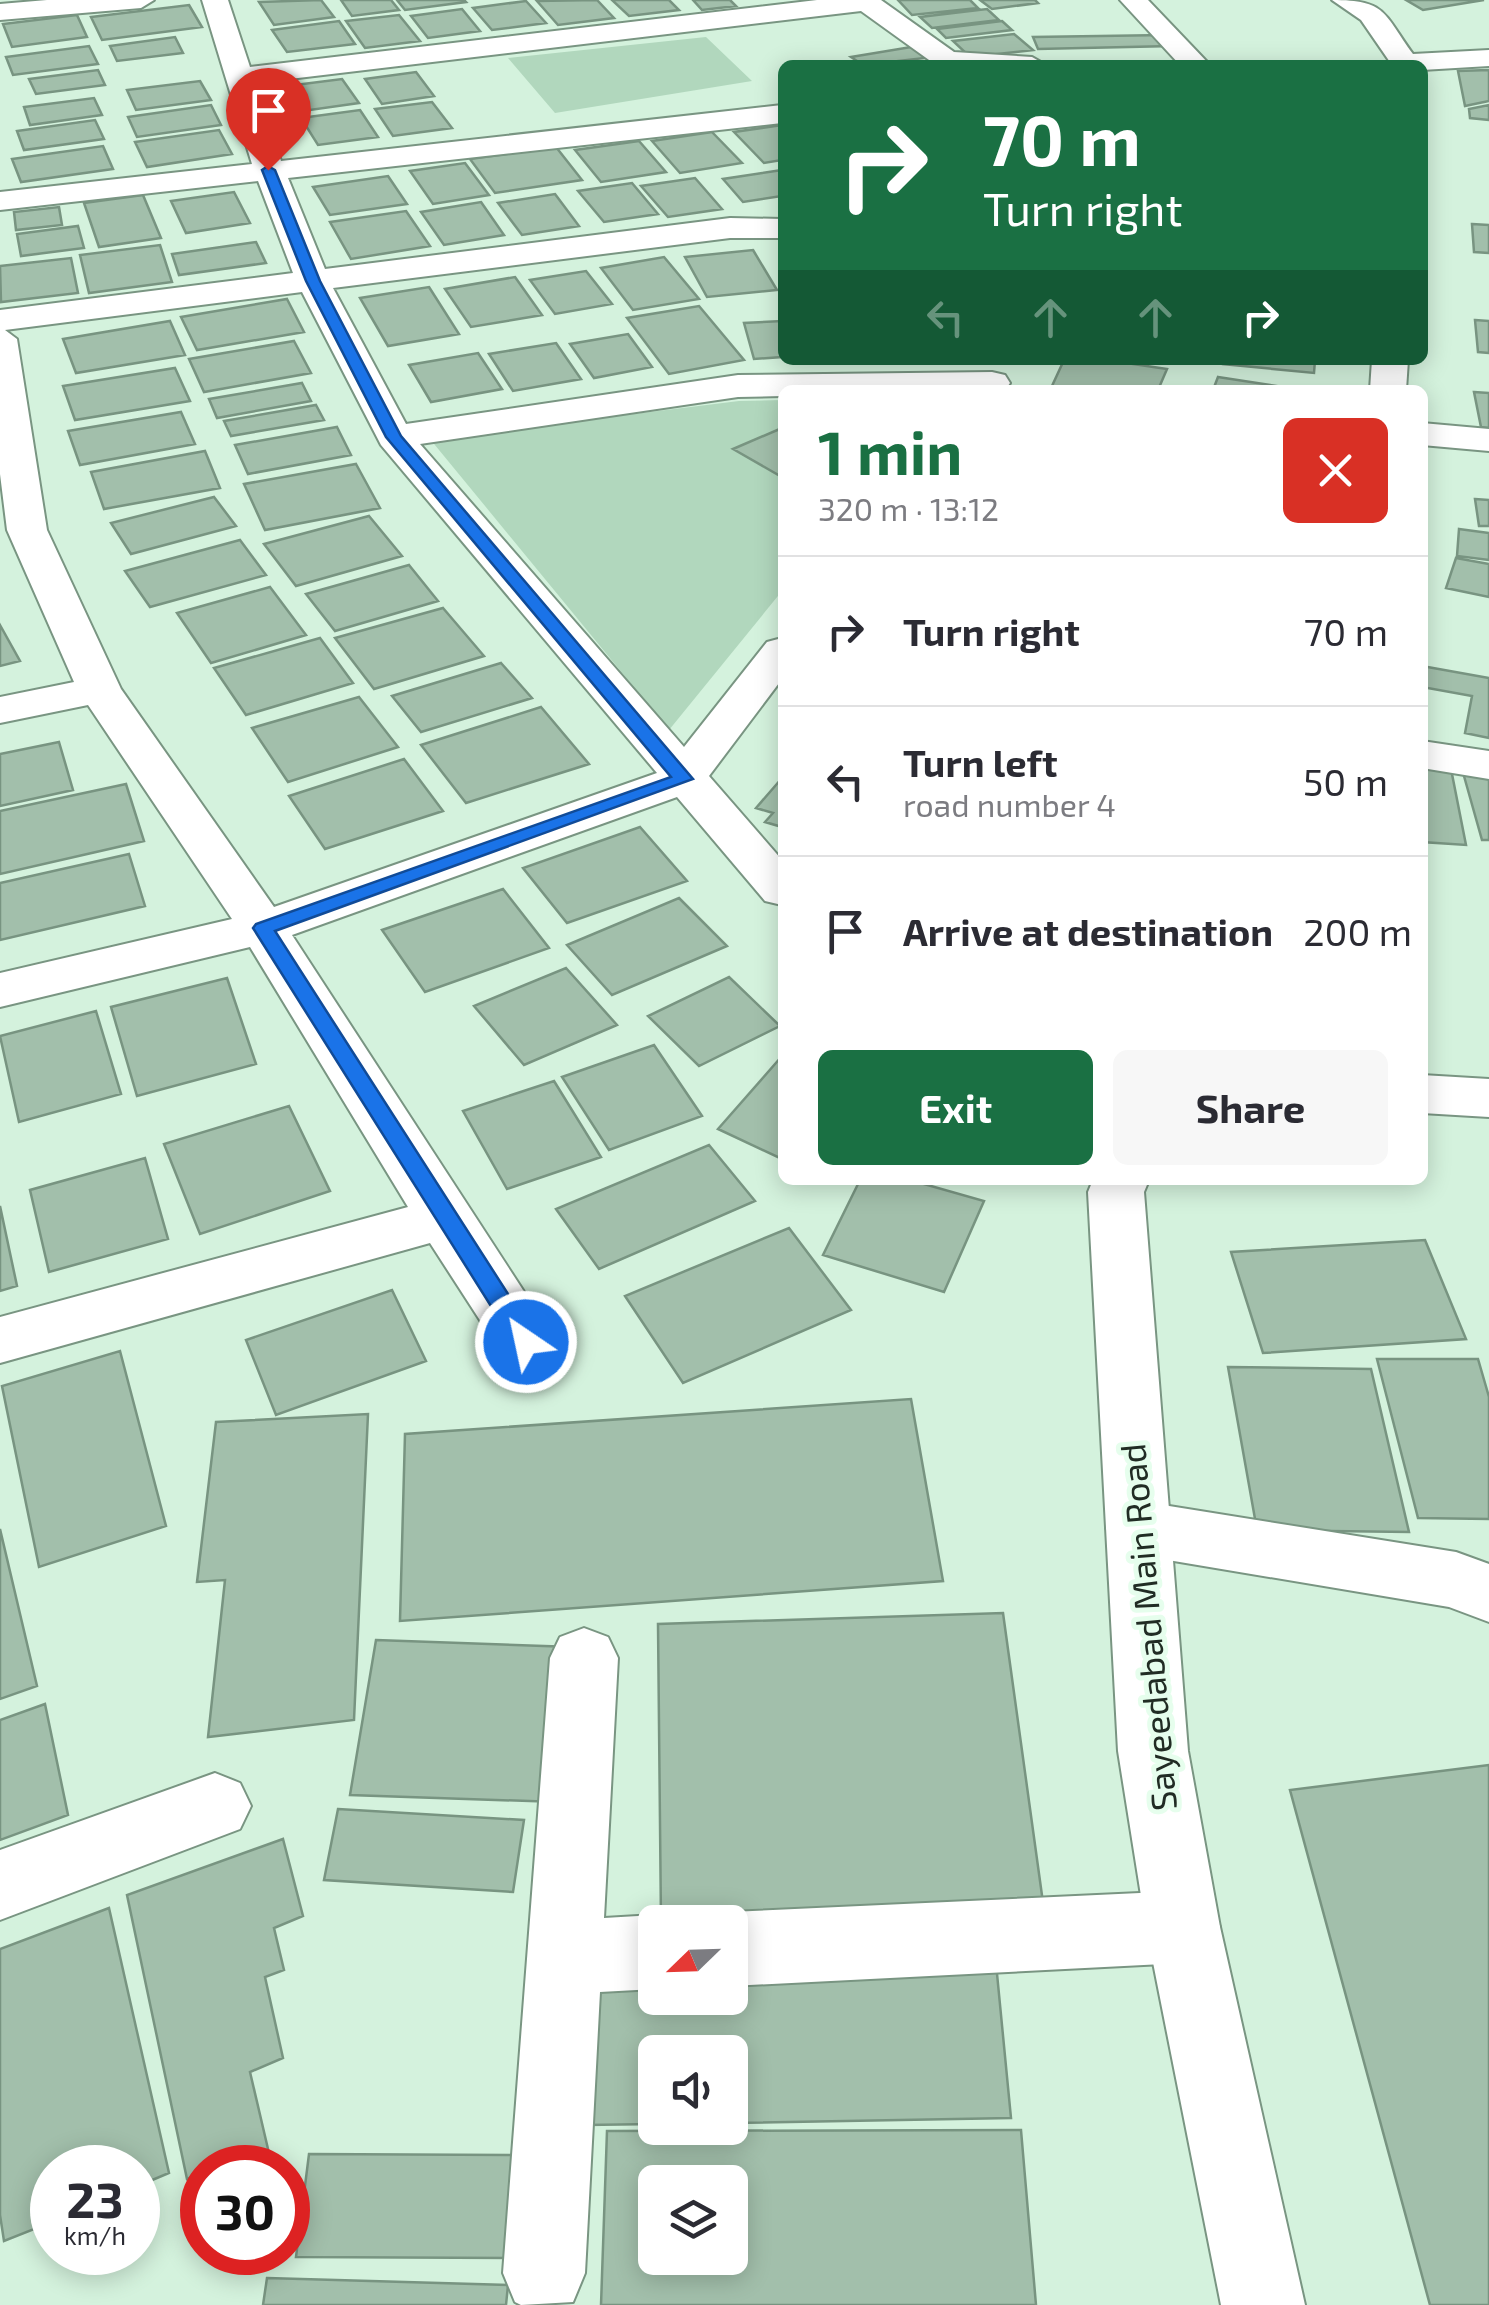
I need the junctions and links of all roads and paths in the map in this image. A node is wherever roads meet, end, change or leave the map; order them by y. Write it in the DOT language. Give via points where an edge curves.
graph roads {
  1 [pos="140,0"];
  2 [pos="215,0"];
  3 [pos="1133,0"];
  4 [pos="1345,0"];
  5 [pos="865,1"];
  6 [pos="0,12"];
  7 [pos="1489,58"];
  8 [pos="947,60"];
  9 [pos="1191,60"];
  10 [pos="1403,60"];
  11 [pos="1428,62"];
  12 [pos="239,78"];
  13 [pos="778,114"];
  14 [pos="268,170"];
  15 [pos="0,201"];
  16 [pos="778,228"];
  17 [pos="313,281"];
  18 [pos="0,320"];
  19 [pos="0,338"];
  20 [pos="993,378"];
  21 [pos="1428,435"];
  22 [pos="394,437"];
  23 [pos="1489,440"];
  24 [pos="778,656"];
  25 [pos="99,690"];
  26 [pos="0,710"];
  27 [pos="1428,755"];
  28 [pos="1489,765"];
  29 [pos="683,779"];
  30 [pos="778,886"];
  31 [pos="263,928"];
  32 [pos="0,990"];
  33 [pos="1428,1094"];
  34 [pos="1489,1098"];
  35 [pos="1119,1185"];
  36 [pos="444,1218"];
  37 [pos="0,1340"];
  38 [pos="526,1342"];
  39 [pos="1138,1528"];
  40 [pos="1489,1594"];
  41 [pos="584,1658"];
  42 [pos="215,1806"];
  43 [pos="0,1884"];
  44 [pos="1183,1926"];
  45 [pos="748,1947"];
  46 [pos="638,1953"];
  47 [pos="564,1957"];
  48 [pos="544,2273"];
  49 [pos="1263,2305"];
  1 -- 6 [label="street"];
  2 -- 12 [label="street"];
  3 -- 9 [label="street"];
  4 -- 10 [label="street" via="1370,14"];
  5 -- 8 [label="street"];
  5 -- 12 [label="street"];
  7 -- 11 [label="street"];
  12 -- 14 [label="street"];
  13 -- 14 [label="street"];
  14 -- 15 [label="street"];
  14 -- 17 [label="street"];
  16 -- 17 [label="street" via="730,228"];
  17 -- 18 [label="street"];
  17 -- 22 [label="street"];
  19 -- 25 [label="street" via="27,530"];
  20 -- 22 [label="street" via="738,386"];
  21 -- 23 [label="street"];
  22 -- 29 [label="street"];
  24 -- 29 [label="street"];
  25 -- 26 [label="street"];
  25 -- 31 [label="street"];
  27 -- 28 [label="street"];
  29 -- 30 [label="street"];
  29 -- 31 [label="street"];
  31 -- 32 [label="street"];
  31 -- 36 [label="street"];
  33 -- 34 [label="street"];
  35 -- 39 [label="street, Sayeedabad Main Road"];
  36 -- 37 [label="street"];
  36 -- 38 [label="street"];
  39 -- 40 [label="street" via="1456,1580"];
  39 -- 44 [label="street, Sayeedabad Main Road" via="1152,1752"];
  41 -- 47 [label="street"];
  42 -- 43 [label="street"];
  44 -- 45 [label="street"];
  44 -- 49 [label="street, Sayeedabad Main Road"];
  46 -- 47 [label="street"];
  47 -- 48 [label="street"];
}
